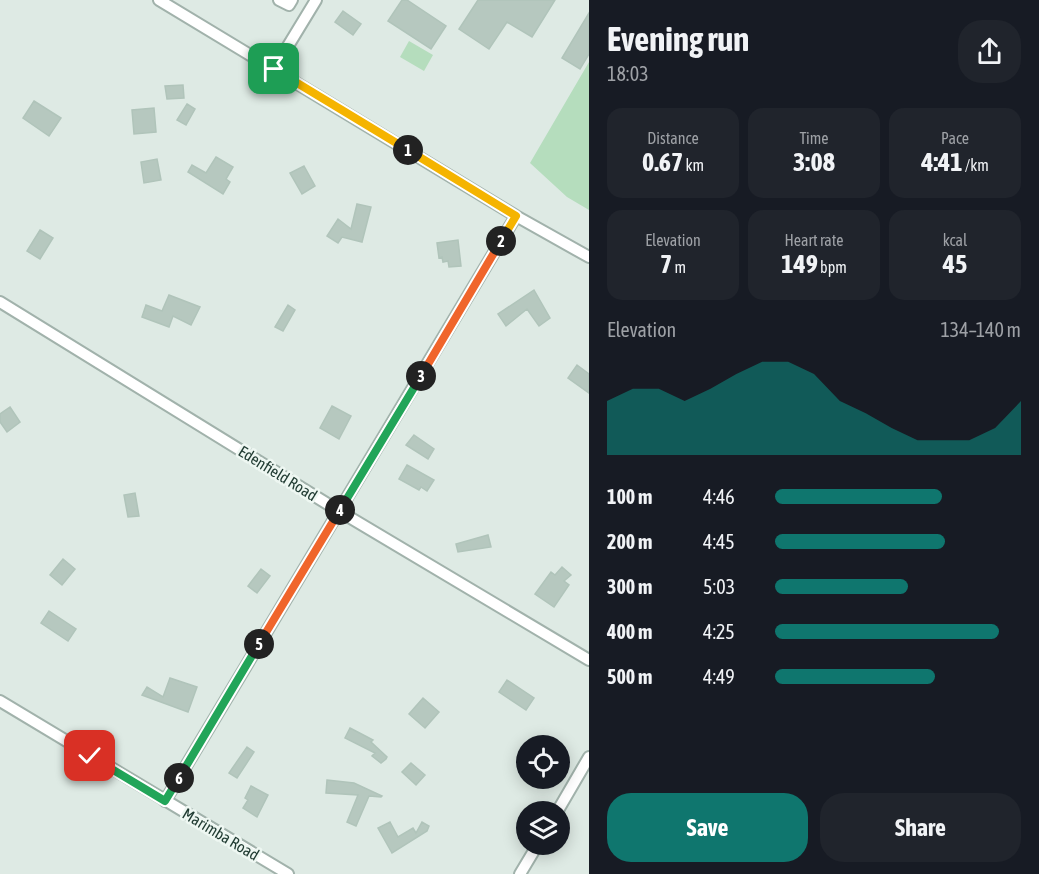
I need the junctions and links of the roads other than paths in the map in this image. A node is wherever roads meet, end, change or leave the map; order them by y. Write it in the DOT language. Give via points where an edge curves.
graph roads {
  1 [pos="159,0"];
  2 [pos="279,0"];
  3 [pos="292,0"];
  4 [pos="316,0"];
  5 [pos="274,69"];
  6 [pos="516,216"];
  7 [pos="589,257"];
  8 [pos="0,302"];
  9 [pos="339,511"];
  10 [pos="589,660"];
  11 [pos="0,701"];
  12 [pos="589,758"];
  13 [pos="165,801"];
  14 [pos="564,801"];
  15 [pos="531,855"];
  16 [pos="288,874"];
  17 [pos="520,874"];
  1 -- 5 [label="street"];
  2 -- 3 [label="street" via="288,6"];
  4 -- 5 [label="street"];
  5 -- 6 [label="street"];
  6 -- 7 [label="street"];
  6 -- 9 [label="street"];
  8 -- 9 [label="street, Edenfield Road"];
  9 -- 10 [label="street, Edenfield Road"];
  9 -- 13 [label="street"];
  11 -- 13 [label="street, Marimba Road"];
  12 -- 14 [label="street"];
  13 -- 16 [label="street, Marimba Road"];
  15 -- 17 [label="street"];
}
